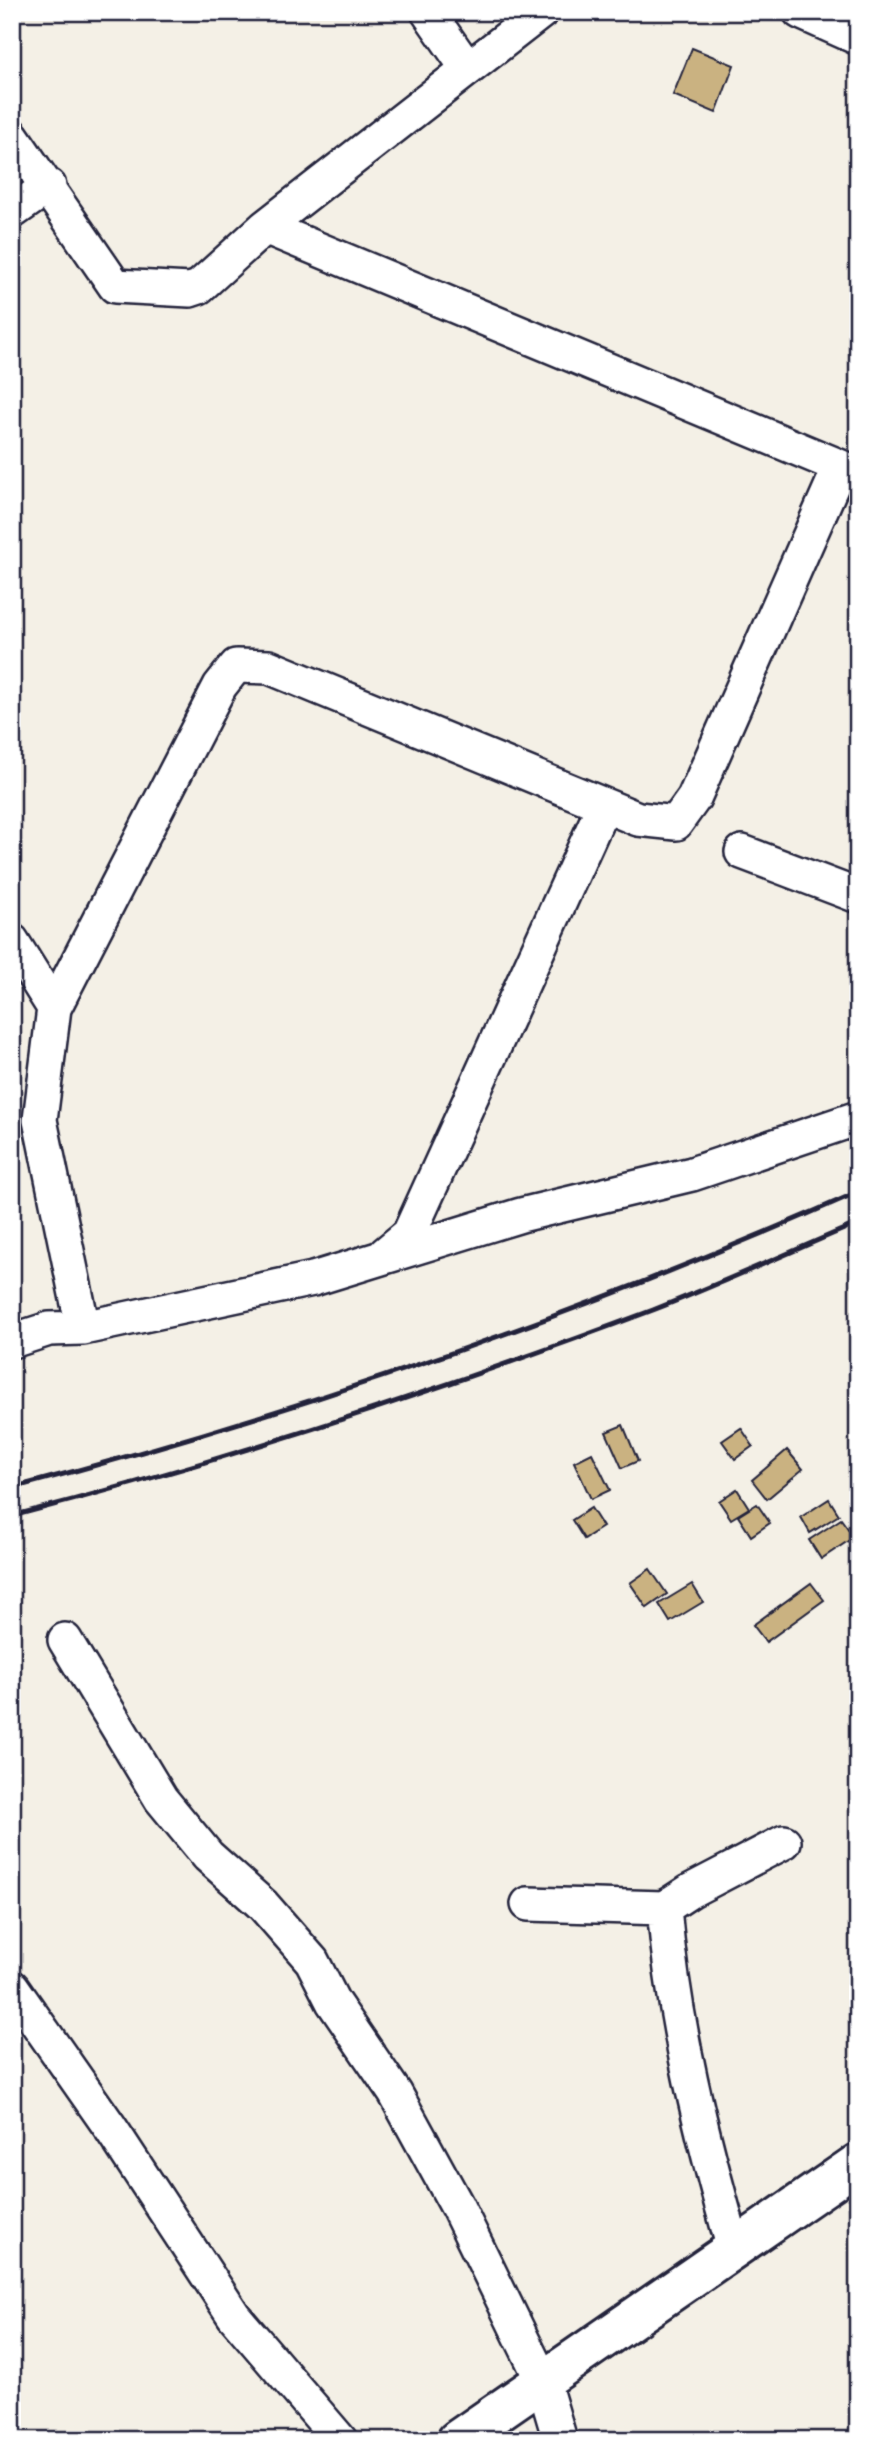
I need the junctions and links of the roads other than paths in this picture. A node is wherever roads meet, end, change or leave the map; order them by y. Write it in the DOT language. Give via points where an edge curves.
graph roads {
  1 [pos="428,12"];
  2 [pos="541,12"];
  3 [pos="800,12"];
  4 [pos="858,38"];
  5 [pos="467,68"];
  6 [pos="12,136"];
  7 [pos="49,186"];
  8 [pos="12,212"];
  9 [pos="265,227"];
  10 [pos="849,471"];
  11 [pos="604,805"];
  12 [pos="742,852"];
  13 [pos="858,896"];
  14 [pos="12,941"];
  15 [pos="54,1008"];
  16 [pos="858,1118"];
  17 [pos="383,1256"];
  18 [pos="83,1328"];
  19 [pos="12,1341"];
  20 [pos="65,1640"];
  21 [pos="784,1842"];
  22 [pos="527,1904"];
  23 [pos="664,1908"];
  24 [pos="12,1987"];
  25 [pos="858,2164"];
  26 [pos="734,2249"];
  27 [pos="542,2382"];
  28 [pos="340,2440"];
  29 [pos="457,2440"];
  30 [pos="560,2440"];
  1 -- 5 [label="street"];
  2 -- 5 [label="street"];
  3 -- 4 [label="street"];
  5 -- 9 [label="street"];
  6 -- 7 [label="street"];
  7 -- 8 [label="street"];
  7 -- 9 [label="street" via="116,286 199,287"];
  9 -- 10 [label="street"];
  10 -- 11 [label="street" via="694,798 676,823 638,819"];
  11 -- 15 [label="street" via="269,667 236,666 220,687"];
  11 -- 17 [label="street" via="409,1234"];
  12 -- 13 [label="street"];
  14 -- 15 [label="street"];
  15 -- 18 [label="street" via="40,1120"];
  16 -- 17 [label="street" via="692,1174 521,1215"];
  17 -- 18 [label="street" via="313,1279"];
  18 -- 19 [label="street" via="49,1329"];
  20 -- 27 [label="street" via="161,1799 208,1856 263,1905 312,1961 444,2183"];
  21 -- 23 [label="street"];
  22 -- 23 [label="street"];
  23 -- 26 [label="street" via="670,1973 700,2133"];
  24 -- 28 [label="street" via="234,2316"];
  25 -- 26 [label="street"];
  26 -- 27 [label="street"];
  27 -- 29 [label="street"];
  27 -- 30 [label="street"];
}
